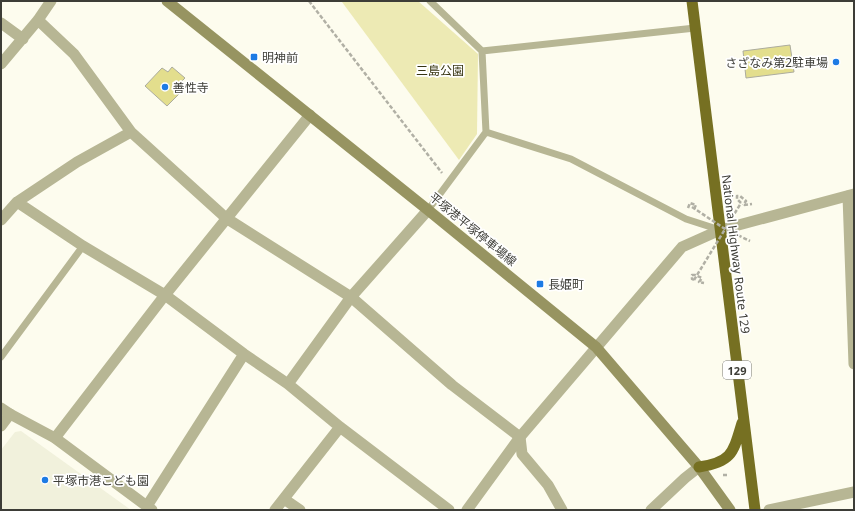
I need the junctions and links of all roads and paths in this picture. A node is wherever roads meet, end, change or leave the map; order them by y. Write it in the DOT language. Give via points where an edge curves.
graph roads {
  1 [pos="51,1"];
  2 [pos="167,1"];
  3 [pos="309,1"];
  4 [pos="430,1"];
  5 [pos="692,1"];
  6 [pos="38,20"];
  7 [pos="1,23"];
  8 [pos="695,28"];
  9 [pos="22,39"];
  10 [pos="482,51"];
  11 [pos="1,64"];
  12 [pos="310,115"];
  13 [pos="131,132"];
  14 [pos="486,132"];
  15 [pos="449,182"];
  16 [pos="851,195"];
  17 [pos="17,202"];
  18 [pos="752,204"];
  19 [pos="428,210"];
  20 [pos="689,211"];
  21 [pos="226,218"];
  22 [pos="1,220"];
  23 [pos="723,230"];
  24 [pos="750,241"];
  25 [pos="83,246"];
  26 [pos="704,283"];
  27 [pos="165,295"];
  28 [pos="351,297"];
  29 [pos="596,347"];
  30 [pos="244,354"];
  31 [pos="1,357"];
  32 [pos="854,364"];
  33 [pos="288,384"];
  34 [pos="6,411"];
  35 [pos="744,419"];
  36 [pos="1,426"];
  37 [pos="340,427"];
  38 [pos="520,437"];
  39 [pos="55,438"];
  40 [pos="699,468"];
  41 [pos="854,492"];
  42 [pos="284,499"];
  43 [pos="150,508"];
  44 [pos="276,510"];
  45 [pos="300,510"];
  46 [pos="449,510"];
  47 [pos="467,510"];
  48 [pos="562,510"];
  49 [pos="651,510"];
  50 [pos="730,510"];
  51 [pos="755,510"];
  52 [pos="769,510"];
  1 -- 6 [label="street"];
  2 -- 12 [label="main road, 平塚港平塚停車場線"];
  3 -- 15 [label="path"];
  4 -- 10 [label="lane"];
  5 -- 8 [label="highway, National Highway Route 129 / 129"];
  6 -- 9 [label="street"];
  6 -- 13 [label="street" via="74,54"];
  7 -- 9 [label="street"];
  8 -- 10 [label="lane"];
  8 -- 23 [label="highway, National Highway Route 129 / 129"];
  9 -- 11 [label="street"];
  10 -- 14 [label="lane"];
  12 -- 19 [label="main road, 平塚港平塚停車場線"];
  12 -- 21 [label="street"];
  13 -- 17 [label="street" via="77,162"];
  13 -- 21 [label="street"];
  14 -- 15 [label="lane"];
  14 -- 23 [label="lane" via="571,159 686,219"];
  15 -- 19 [label="lane"];
  16 -- 23 [label="street"];
  16 -- 32 [label="street"];
  17 -- 22 [label="street"];
  17 -- 25 [label="street"];
  18 -- 23 [label="path, bridge" via="743,205 746,201 737,196 741,203"];
  19 -- 28 [label="street"];
  19 -- 29 [label="main road, 平塚港平塚停車場線"];
  20 -- 23 [label="path, bridge" via="687,209 690,203 696,205 693,208"];
  21 -- 27 [label="street"];
  21 -- 28 [label="street"];
  23 -- 24 [label="path, bridge"];
  23 -- 26 [label="path, bridge" via="694,280 692,276 695,275 702,278 699,282"];
  23 -- 29 [label="street" via="682,247"];
  23 -- 35 [label="highway, National Highway Route 129 / 129"];
  25 -- 27 [label="street"];
  25 -- 31 [label="lane"];
  27 -- 30 [label="street"];
  27 -- 39 [label="street"];
  28 -- 33 [label="street"];
  28 -- 38 [label="street" via="452,385"];
  29 -- 38 [label="street"];
  29 -- 40 [label="main road, 平塚港平塚停車場線"];
  30 -- 33 [label="street"];
  30 -- 43 [label="street"];
  33 -- 37 [label="street"];
  34 -- 36 [label="street"];
  34 -- 39 [label="street"];
  35 -- 40 [label="highway" via="728,458"];
  35 -- 51 [label="highway, National Highway Route 129 / 129"];
  37 -- 42 [label="street"];
  37 -- 46 [label="street"];
  38 -- 47 [label="street"];
  38 -- 48 [label="street" via="522,454 548,485"];
  39 -- 43 [label="street"];
  40 -- 49 [label="street"];
  40 -- 50 [label="main road, 平塚港平塚停車場線"];
  41 -- 52 [label="street"];
  42 -- 44 [label="street"];
  42 -- 45 [label="street"];
}
